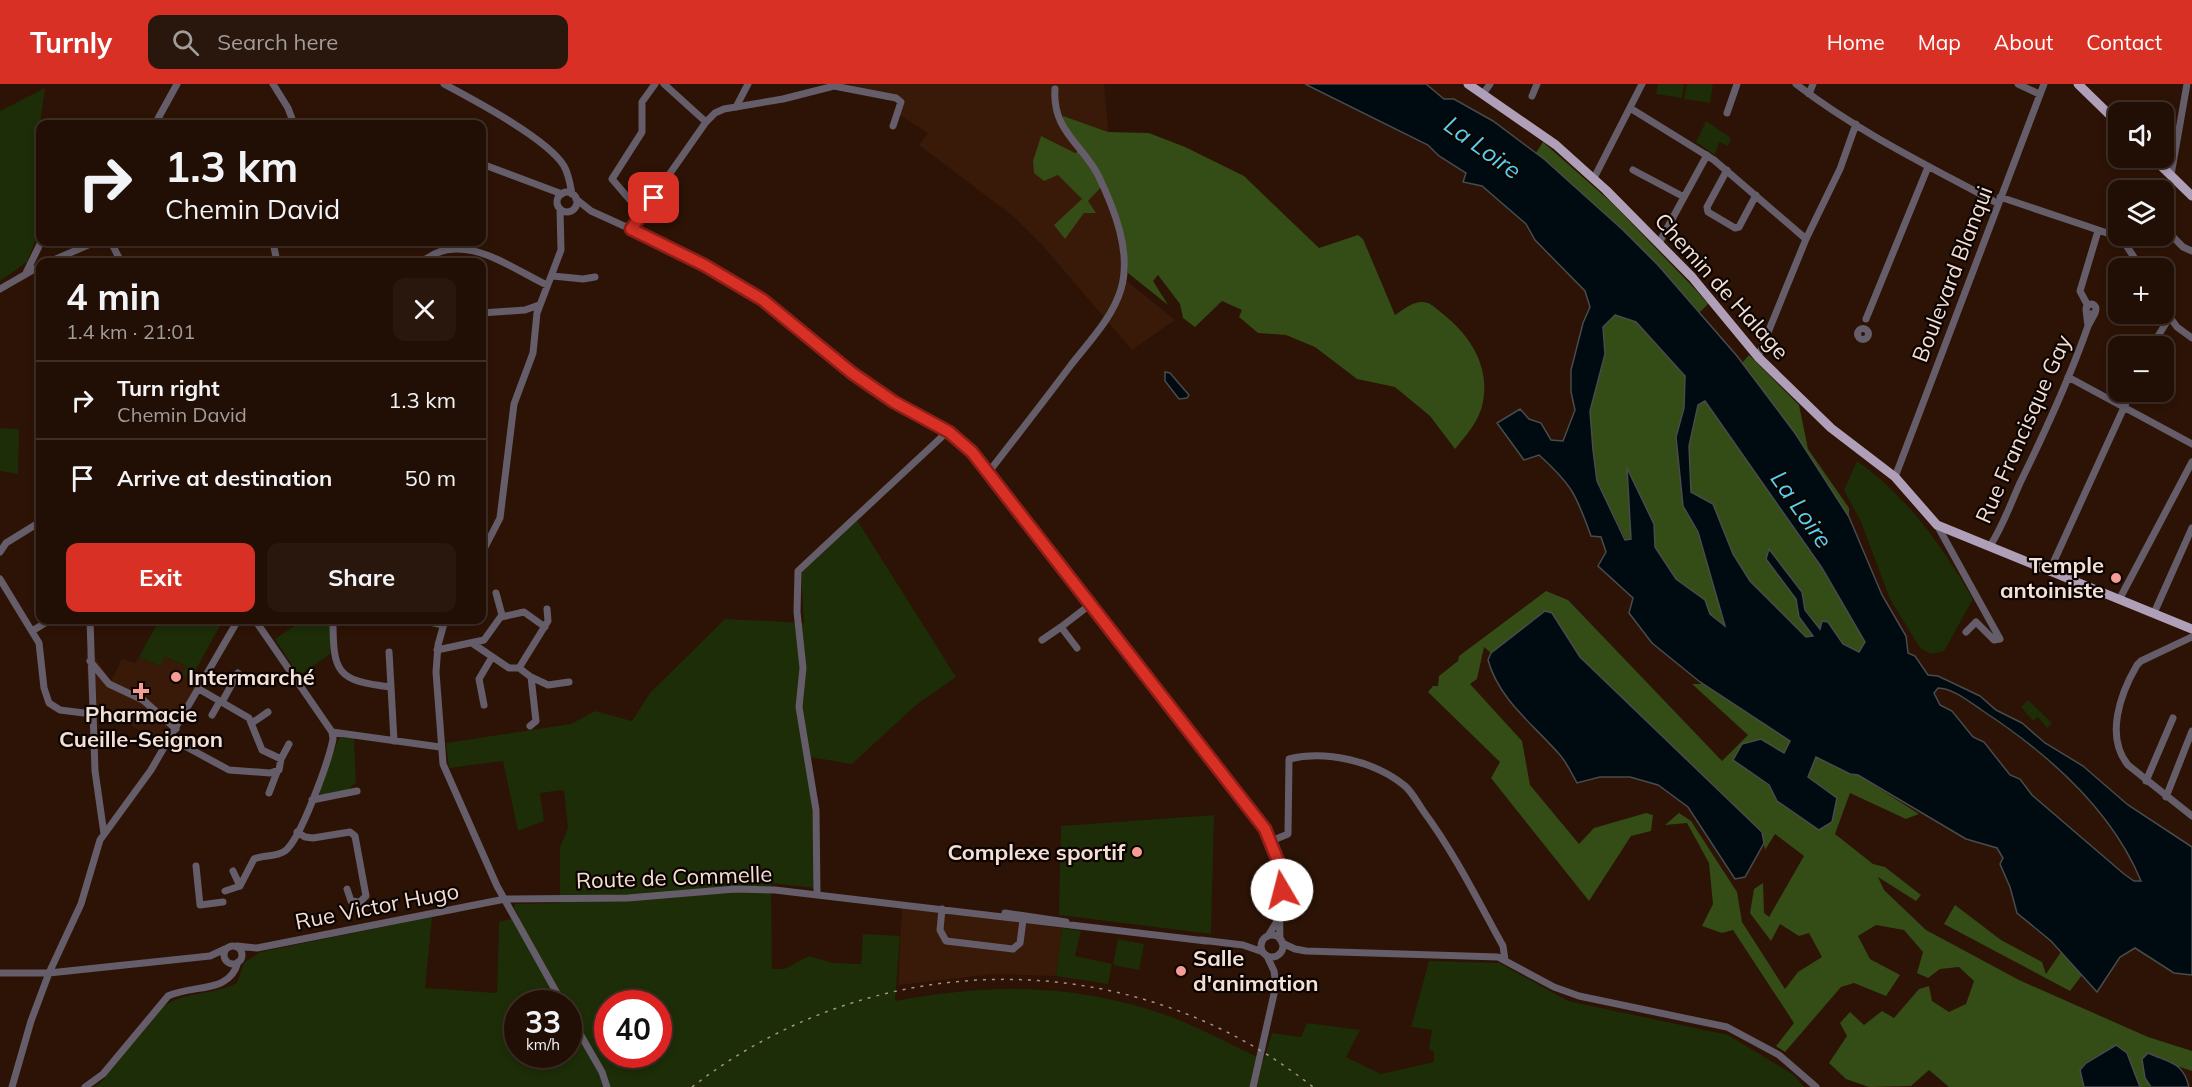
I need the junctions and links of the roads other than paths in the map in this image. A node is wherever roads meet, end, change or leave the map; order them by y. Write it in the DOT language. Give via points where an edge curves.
graph roads {
  1 [pos="177,84"];
  2 [pos="273,84"];
  3 [pos="444,84"];
  4 [pos="655,84"];
  5 [pos="664,84"];
  6 [pos="748,84"];
  7 [pos="1468,84"];
  8 [pos="1490,84"];
  9 [pos="1537,84"];
  10 [pos="1642,84"];
  11 [pos="1737,84"];
  12 [pos="1796,84"];
  13 [pos="1813,84"];
  14 [pos="2018,84"];
  15 [pos="2044,84"];
  16 [pos="2078,84"];
  17 [pos="2187,84"];
  18 [pos="1055,89"];
  19 [pos="1483,94"];
  20 [pos="1809,94"];
  21 [pos="2039,94"];
  22 [pos="1532,96"];
  23 [pos="736,107"];
  24 [pos="1630,108"];
  25 [pos="1727,113"];
  26 [pos="2108,113"];
  27 [pos="157,120"];
  28 [pos="292,120"];
  29 [pos="706,122"];
  30 [pos="1856,124"];
  31 [pos="893,126"];
  32 [pos="1707,155"];
  33 [pos="486,166"];
  34 [pos="1928,167"];
  35 [pos="2164,168"];
  36 [pos="1633,170"];
  37 [pos="1727,170"];
  38 [pos="2171,175"];
  39 [pos="1594,178"];
  40 [pos="540,187"];
  41 [pos="568,195"];
  42 [pos="1756,195"];
  43 [pos="2192,196"];
  44 [pos="1684,197"];
  45 [pos="1999,200"];
  46 [pos="559,207"];
  47 [pos="591,211"];
  48 [pos="569,212"];
  49 [pos="642,214"];
  50 [pos="561,222"];
  51 [pos="631,229"];
  52 [pos="2098,231"];
  53 [pos="1806,238"];
  54 [pos="2174,239"];
  55 [pos="1659,243"];
  56 [pos="39,246"];
  57 [pos="86,246"];
  58 [pos="2192,251"];
  59 [pos="58,258"];
  60 [pos="428,258"];
  61 [pos="2134,258"];
  62 [pos="36,268"];
  63 [pos="25,275"];
  64 [pos="553,276"];
  65 [pos="595,277"];
  66 [pos="547,285"];
  67 [pos="0,289"];
  68 [pos="539,305"];
  69 [pos="2087,308"];
  70 [pos="486,313"];
  71 [pos="2174,322"];
  72 [pos="2088,326"];
  73 [pos="1864,330"];
  74 [pos="2192,338"];
  75 [pos="1758,357"];
  76 [pos="2068,377"];
  77 [pos="2126,402"];
  78 [pos="2124,407"];
  79 [pos="947,432"];
  80 [pos="2192,444"];
  81 [pos="2192,462"];
  82 [pos="988,473"];
  83 [pos="1895,477"];
  84 [pos="36,524"];
  85 [pos="1937,525"];
  86 [pos="2192,528"];
  87 [pos="486,544"];
  88 [pos="1,546"];
  89 [pos="1990,546"];
  90 [pos="2049,572"];
  91 [pos="0,579"];
  92 [pos="496,593"];
  93 [pos="2119,600"];
  94 [pos="1091,604"];
  95 [pos="547,609"];
  96 [pos="2154,614"];
  97 [pos="501,616"];
  98 [pos="43,624"];
  99 [pos="90,624"];
  100 [pos="236,624"];
  101 [pos="258,624"];
  102 [pos="333,624"];
  103 [pos="444,624"];
  104 [pos="544,627"];
  105 [pos="1061,627"];
  106 [pos="2192,629"];
  107 [pos="32,631"];
  108 [pos="1966,632"];
  109 [pos="2192,637"];
  110 [pos="1042,640"];
  111 [pos="472,643"];
  112 [pos="1077,648"];
  113 [pos="437,650"];
  114 [pos="389,652"];
  115 [pos="492,657"];
  116 [pos="90,661"];
  117 [pos="519,668"];
  118 [pos="238,673"];
  119 [pos="531,677"];
  120 [pos="569,682"];
  121 [pos="391,687"];
  122 [pos="199,689"];
  123 [pos="221,701"];
  124 [pos="484,705"];
  125 [pos="268,712"];
  126 [pos="93,714"];
  127 [pos="212,715"];
  128 [pos="2173,718"];
  129 [pos="252,723"];
  130 [pos="530,726"];
  131 [pos="176,729"];
  132 [pos="2192,731"];
  133 [pos="332,732"];
  134 [pos="171,738"];
  135 [pos="394,741"];
  136 [pos="290,744"];
  137 [pos="440,747"];
  138 [pos="281,759"];
  139 [pos="277,772"];
  140 [pos="2146,781"];
  141 [pos="357,791"];
  142 [pos="269,793"];
  143 [pos="2166,797"];
  144 [pos="312,800"];
  145 [pos="2192,816"];
  146 [pos="297,832"];
  147 [pos="104,834"];
  148 [pos="1271,841"];
  149 [pos="196,866"];
  150 [pos="233,871"];
  151 [pos="240,886"];
  152 [pos="347,888"];
  153 [pos="225,891"];
  154 [pos="817,894"];
  155 [pos="505,899"];
  156 [pos="223,902"];
  157 [pos="946,910"];
  158 [pos="1279,918"];
  159 [pos="1023,920"];
  160 [pos="1265,939"];
  161 [pos="1206,940"];
  162 [pos="1281,941"];
  163 [pos="1243,945"];
  164 [pos="237,946"];
  165 [pos="257,948"];
  166 [pos="225,949"];
  167 [pos="1295,949"];
  168 [pos="1265,954"];
  169 [pos="1278,955"];
  170 [pos="210,956"];
  171 [pos="240,959"];
  172 [pos="1505,960"];
  173 [pos="226,961"];
  174 [pos="1274,971"];
  175 [pos="0,973"];
  176 [pos="49,973"];
  177 [pos="231,979"];
  178 [pos="555,990"];
  179 [pos="582,1037"];
  180 [pos="12,1087"];
  181 [pos="85,1087"];
  182 [pos="607,1087"];
  183 [pos="1253,1087"];
  184 [pos="1816,1087"];
  1 -- 27 [label="street"];
  2 -- 28 [label="street"];
  3 -- 41 [label="street" via="502,116 556,156 568,174"];
  4 -- 49 [label="street" via="642,102 642,132 612,178"];
  5 -- 29 [label="street"];
  6 -- 23 [label="street"];
  7 -- 19 [label="main road, Chemin de Halage"];
  8 -- 19 [label="street"];
  9 -- 22 [label="street"];
  10 -- 24 [label="street"];
  11 -- 25 [label="street"];
  12 -- 20 [label="street"];
  13 -- 20 [label="street"];
  14 -- 21 [label="street"];
  15 -- 21 [label="street, Boulevard Blanqui"];
  16 -- 26 [label="main road"];
  17 -- 38 [label="street"];
  18 -- 82 [label="street" via="1061,126 1094,167 1120,234 1124,249 1121,289 1106,319"];
  19 -- 39 [label="main road, Chemin de Halage" via="1556,145"];
  20 -- 30 [label="street"];
  21 -- 45 [label="street, Boulevard Blanqui"];
  23 -- 29 [label="street" via="715,112"];
  23 -- 31 [label="street" via="834,86 850,87 902,102"];
  24 -- 32 [label="street"];
  24 -- 39 [label="street"];
  29 -- 49 [label="street"];
  30 -- 34 [label="street"];
  30 -- 53 [label="street" via="1840,169"];
  32 -- 37 [label="street"];
  32 -- 44 [label="street"];
  33 -- 40 [label="street"];
  34 -- 45 [label="street"];
  34 -- 73 [label="street"];
  35 -- 38 [label="main road"];
  36 -- 44 [label="street"];
  37 -- 42 [label="street"];
  37 -- 42 [label="street" via="1708,212 1739,227"];
  38 -- 43 [label="main road"];
  39 -- 55 [label="main road, Chemin de Halage"];
  40 -- 41 [label="street"];
  40 -- 46 [label="street"];
  41 -- 46 [label="street"];
  41 -- 47 [label="street"];
  41 -- 48 [label="street" via="575,208"];
  42 -- 53 [label="street"];
  44 -- 55 [label="street"];
  45 -- 52 [label="street"];
  45 -- 83 [label="street, Boulevard Blanqui"];
  46 -- 48 [label="street"];
  46 -- 50 [label="street"];
  47 -- 48 [label="street"];
  47 -- 51 [label="street"];
  48 -- 50 [label="street"];
  49 -- 51 [label="street"];
  50 -- 64 [label="street" via="561,250"];
  51 -- 79 [label="street" via="743,287 852,373"];
  52 -- 61 [label="street" via="2124,242"];
  52 -- 69 [label="street, Rue Francisque Gay" via="2080,291"];
  53 -- 75 [label="street"];
  54 -- 58 [label="street"];
  55 -- 75 [label="main road, Chemin de Halage"];
  56 -- 63 [label="street"];
  57 -- 59 [label="street"];
  60 -- 66 [label="street" via="449,248 472,249"];
  62 -- 63 [label="street"];
  63 -- 67 [label="street"];
  64 -- 65 [label="street"];
  64 -- 66 [label="street"];
  66 -- 68 [label="street"];
  68 -- 70 [label="street"];
  68 -- 87 [label="street" via="533,353 514,404 500,518"];
  69 -- 72 [label="street, Rue Francisque Gay"];
  69 -- 72 [label="street, Rue Francisque Gay" via="2095,314"];
  71 -- 74 [label="street"];
  72 -- 76 [label="street, Rue Francisque Gay"];
  75 -- 83 [label="main road, Chemin de Halage" via="1831,428"];
  76 -- 78 [label="street"];
  76 -- 89 [label="street, Rue Francisque Gay" via="2005,522"];
  77 -- 78 [label="street"];
  78 -- 80 [label="street"];
  78 -- 90 [label="street"];
  79 -- 82 [label="street" via="972,452"];
  79 -- 154 [label="street" via="798,571 797,612 803,668 799,707 816,810"];
  81 -- 93 [label="street"];
  82 -- 94 [label="street"];
  83 -- 85 [label="main road, Chemin de Halage"];
  84 -- 88 [label="street"];
  85 -- 89 [label="main road"];
  85 -- 108 [label="street" via="2000,639 1994,640 1979,623"];
  86 -- 96 [label="street"];
  89 -- 90 [label="main road"];
  90 -- 93 [label="main road"];
  91 -- 107 [label="street"];
  92 -- 97 [label="street"];
  93 -- 96 [label="main road"];
  94 -- 105 [label="street"];
  94 -- 148 [label="street"];
  95 -- 104 [label="street"];
  96 -- 106 [label="main road"];
  97 -- 104 [label="street" via="524,612"];
  97 -- 111 [label="street" via="484,640"];
  98 -- 107 [label="street"];
  99 -- 116 [label="street"];
  100 -- 122 [label="street"];
  101 -- 133 [label="street"];
  102 -- 121 [label="street" via="334,655 347,677 361,684"];
  103 -- 113 [label="street"];
  104 -- 117 [label="street"];
  105 -- 110 [label="street"];
  105 -- 112 [label="street"];
  107 -- 126 [label="street" via="41,652 49,703 60,710"];
  109 -- 140 [label="street" via="2138,664 2118,715 2115,734 2121,756"];
  111 -- 113 [label="street"];
  111 -- 115 [label="street"];
  113 -- 137 [label="street"];
  114 -- 121 [label="street"];
  115 -- 117 [label="street" via="509,668"];
  115 -- 124 [label="street" via="479,679"];
  116 -- 126 [label="street"];
  116 -- 131 [label="street" via="109,684 143,700"];
  117 -- 119 [label="street"];
  118 -- 123 [label="street"];
  119 -- 120 [label="street" via="548,685"];
  119 -- 130 [label="street" via="536,721"];
  121 -- 135 [label="street"];
  122 -- 123 [label="street"];
  122 -- 131 [label="street"];
  123 -- 127 [label="street"];
  123 -- 129 [label="street"];
  125 -- 129 [label="street"];
  126 -- 147 [label="street" via="95,771"];
  128 -- 140 [label="street"];
  129 -- 138 [label="street" via="262,750"];
  131 -- 134 [label="street"];
  132 -- 143 [label="street"];
  133 -- 135 [label="street"];
  133 -- 144 [label="street" via="332,744"];
  134 -- 139 [label="street" via="233,772"];
  134 -- 147 [label="street"];
  135 -- 137 [label="street"];
  136 -- 138 [label="street"];
  137 -- 155 [label="street" via="448,777"];
  138 -- 139 [label="street" via="282,766"];
  139 -- 142 [label="street"];
  140 -- 143 [label="street"];
  141 -- 144 [label="street"];
  143 -- 145 [label="street"];
  144 -- 146 [label="street"];
  146 -- 151 [label="street" via="284,851 254,859"];
  146 -- 152 [label="street" via="308,838 350,832 355,836 366,896 360,902 351,902"];
  147 -- 176 [label="street" via="81,904"];
  148 -- 158 [label="street" via="1282,880"];
  148 -- 172 [label="street" via="1288,834 1289,759 1329,756 1384,774 1406,787 1431,821 1503,946"];
  149 -- 156 [label="street" via="201,905"];
  150 -- 151 [label="street"];
  151 -- 153 [label="street"];
  154 -- 155 [label="street, Route de Commelle" via="735,889 628,898"];
  154 -- 157 [label="street, Route de Commelle"];
  155 -- 165 [label="street, Rue Victor Hugo"];
  155 -- 178 [label="street"];
  157 -- 159 [label="street, Route de Commelle"];
  157 -- 159 [label="street" via="940,930 946,941 1013,949 1020,943"];
  157 -- 161 [label="street, Route de Commelle" via="1021,914"];
  158 -- 160 [label="street"];
  158 -- 162 [label="street"];
  159 -- 161 [label="street, Route de Commelle"];
  160 -- 162 [label="street"];
  160 -- 163 [label="street, Route de Commelle"];
  160 -- 168 [label="street"];
  161 -- 163 [label="street, Route de Commelle"];
  162 -- 167 [label="street"];
  162 -- 169 [label="street"];
  163 -- 168 [label="street, Route de Commelle"];
  164 -- 165 [label="street, Rue Victor Hugo"];
  164 -- 166 [label="street, Rue Victor Hugo"];
  164 -- 171 [label="street"];
  165 -- 171 [label="street, Rue Victor Hugo"];
  166 -- 170 [label="street"];
  166 -- 173 [label="street"];
  167 -- 169 [label="street"];
  167 -- 172 [label="street" via="1475,955"];
  168 -- 169 [label="street, Route de Commelle"];
  168 -- 174 [label="street"];
  169 -- 174 [label="street"];
  170 -- 173 [label="street"];
  170 -- 176 [label="street"];
  171 -- 173 [label="street"];
  171 -- 177 [label="street"];
  172 -- 184 [label="street" via="1579,996 1727,1028 1779,1055"];
  173 -- 177 [label="street"];
  174 -- 183 [label="street" via="1276,985"];
  175 -- 176 [label="street"];
  176 -- 180 [label="street"];
  177 -- 181 [label="street" via="168,996 104,1074"];
  179 -- 182 [label="street"];
}
